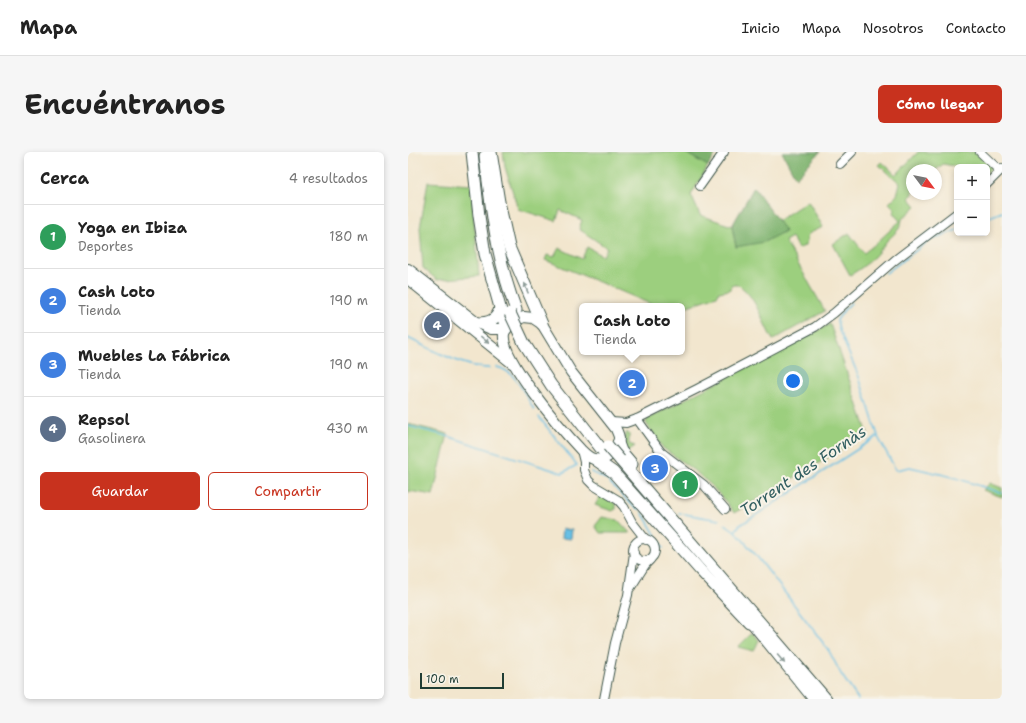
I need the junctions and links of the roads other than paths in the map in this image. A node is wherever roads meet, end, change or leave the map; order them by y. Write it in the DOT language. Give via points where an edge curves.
graph roads {
  1 [pos="472,152"];
  2 [pos="478,152"];
  3 [pos="484,152"];
  4 [pos="491,152"];
  5 [pos="724,152"];
  6 [pos="852,152"];
  7 [pos="980,152"];
  8 [pos="840,164"];
  9 [pos="1001,170"];
  10 [pos="990,181"];
  11 [pos="700,186"];
  12 [pos="954,215"];
  13 [pos="408,269"];
  14 [pos="408,279"];
  15 [pos="509,310"];
  16 [pos="477,323"];
  17 [pos="542,324"];
  18 [pos="506,329"];
  19 [pos="516,365"];
  20 [pos="636,419"];
  21 [pos="611,422"];
  22 [pos="612,445"];
  23 [pos="581,450"];
  24 [pos="595,459"];
  25 [pos="617,462"];
  26 [pos="584,470"];
  27 [pos="725,509"];
  28 [pos="632,522"];
  29 [pos="646,540"];
  30 [pos="634,550"];
  31 [pos="650,560"];
  32 [pos="628,595"];
  33 [pos="756,629"];
  34 [pos="780,644"];
  35 [pos="604,699"];
  36 [pos="814,699"];
  37 [pos="826,699"];
  1 -- 15 [label="highway" via="485,254"];
  2 -- 15 [label="highway" via="491,251"];
  3 -- 15 [label="highway"];
  17 -- 4 [label="highway, one-way" via="509,247"];
  5 -- 11 [label="street"];
  6 -- 8 [label="street"];
  7 -- 9 [label="street"];
  9 -- 10 [label="street"];
  12 -- 20 [label="street" via="895,260 826,320"];
  13 -- 16 [label="main road"];
  14 -- 19 [label="main road, one-way"];
  15 -- 16 [label="highway" via="498,314 490,321"];
  15 -- 18 [label="highway"];
  15 -- 22 [label="highway" via="527,342 557,382"];
  16 -- 18 [label="main road" via="492,329"];
  17 -- 18 [label="main road" via="533,318 524,317"];
  17 -- 21 [label="main road" via="571,372"];
  18 -- 19 [label="main road" via="504,342"];
  19 -- 23 [label="main road" via="544,407"];
  20 -- 21 [label="street" via="626,423"];
  20 -- 22 [label="street"];
  20 -- 27 [label="street" via="660,452 704,485"];
  21 -- 22 [label="main road" via="616,429"];
  22 -- 24 [label="main road" via="615,450 608,457"];
  22 -- 25 [label="highway, bridge"];
  22 -- 34 [label="highway" via="621,450 762,617"];
  23 -- 24 [label="main road"];
  23 -- 26 [label="street"];
  24 -- 26 [label="street"];
  24 -- 33 [label="highway" via="613,472"];
  25 -- 33 [label="highway"];
  25 -- 34 [label="highway"];
  26 -- 28 [label="street" via="593,485 611,495 624,507"];
  28 -- 29 [label="street"];
  28 -- 30 [label="street"];
  29 -- 30 [label="street" via="638,542"];
  29 -- 31 [label="street" via="655,548"];
  30 -- 31 [label="street" via="636,558 641,561"];
  30 -- 32 [label="street"];
  31 -- 32 [label="street" via="639,573"];
  32 -- 35 [label="street"];
  33 -- 36 [label="highway, one-way"];
  34 -- 37 [label="highway"];
}
